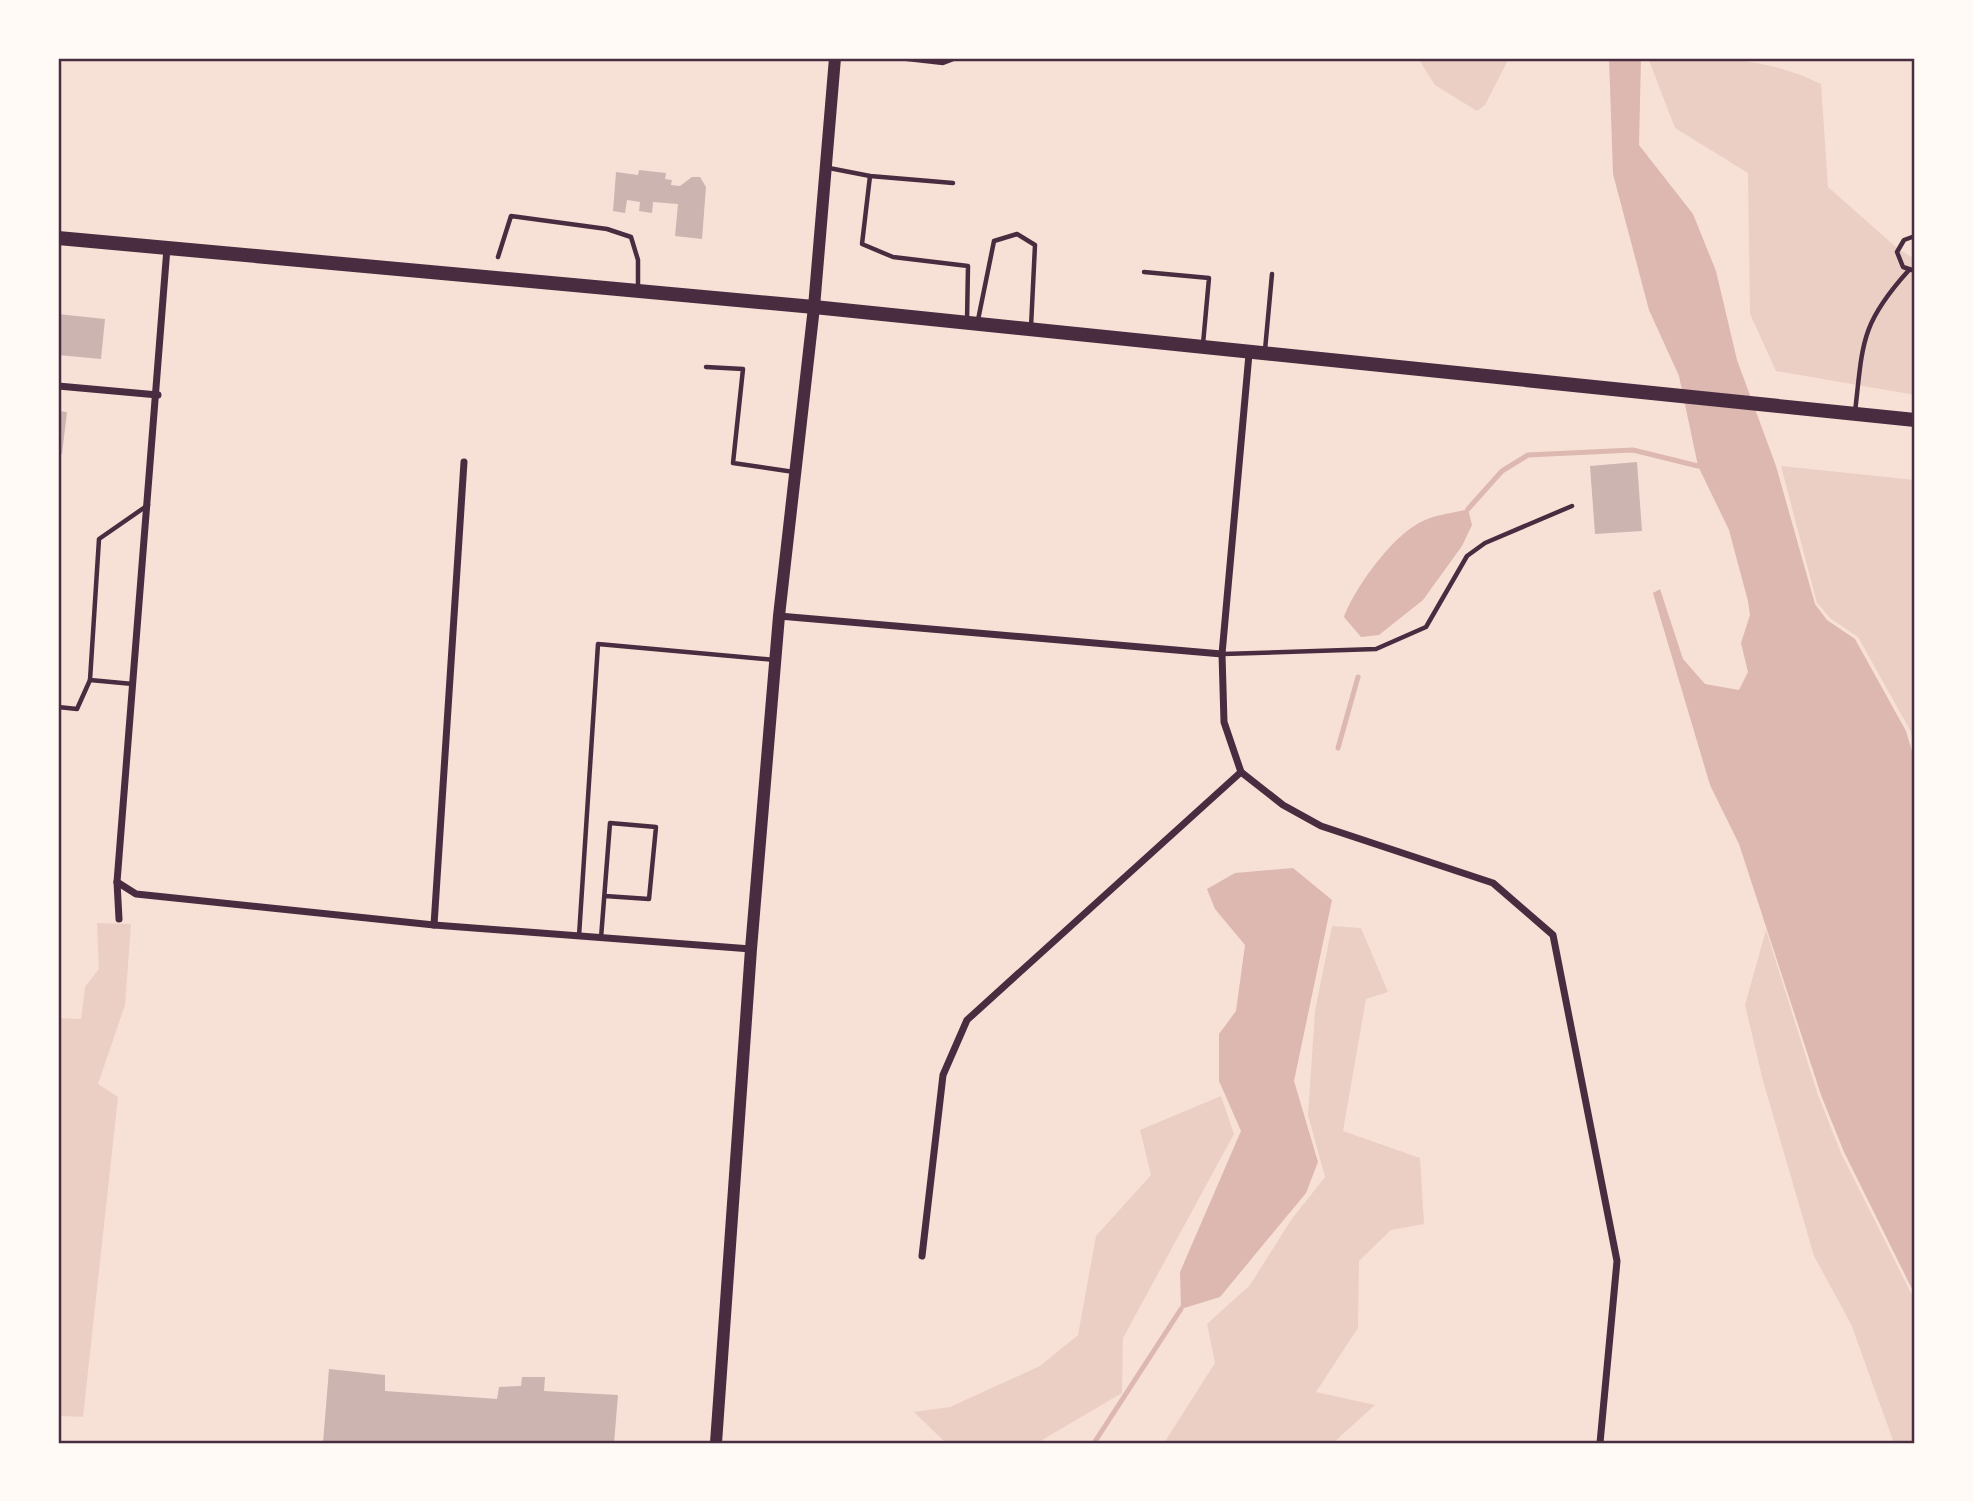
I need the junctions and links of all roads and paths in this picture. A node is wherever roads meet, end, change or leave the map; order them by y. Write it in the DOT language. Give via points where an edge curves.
graph roads {
  1 [pos="835,58"];
  2 [pos="899,58"];
  3 [pos="956,58"];
  4 [pos="825,167"];
  5 [pos="870,176"];
  6 [pos="953,183"];
  7 [pos="1915,236"];
  8 [pos="58,238"];
  9 [pos="167,248"];
  10 [pos="498,257"];
  11 [pos="1909,270"];
  12 [pos="1915,271"];
  13 [pos="1144,272"];
  14 [pos="1272,274"];
  15 [pos="638,292"];
  16 [pos="814,307"];
  17 [pos="972,325"];
  18 [pos="1030,331"];
  19 [pos="1203,349"];
  20 [pos="1249,354"];
  21 [pos="1265,354"];
  22 [pos="706,367"];
  23 [pos="58,386"];
  24 [pos="158,395"];
  25 [pos="1855,415"];
  26 [pos="1915,420"];
  27 [pos="464,463"];
  28 [pos="795,472"];
  29 [pos="148,505"];
  30 [pos="1572,506"];
  31 [pos="779,616"];
  32 [pos="1222,654"];
  33 [pos="775,660"];
  34 [pos="90,680"];
  35 [pos="134,684"];
  36 [pos="58,707"];
  37 [pos="1241,772"];
  38 [pos="117,882"];
  39 [pos="605,896"];
  40 [pos="118,919"];
  41 [pos="434,925"];
  42 [pos="579,937"];
  43 [pos="600,939"];
  44 [pos="751,949"];
  45 [pos="922,1256"];
  46 [pos="716,1443"];
  47 [pos="1600,1443"];
  1 -- 4 [label="main road"];
  2 -- 3 [label="lane" via="943,63"];
  4 -- 5 [label="lane"];
  4 -- 16 [label="main road"];
  5 -- 6 [label="lane"];
  5 -- 17 [label="lane" via="862,244 893,257 968,266"];
  7 -- 11 [label="lane" via="1904,240 1897,252 1899,263"];
  8 -- 9 [label="main road"];
  9 -- 15 [label="main road"];
  9 -- 24 [label="street"];
  10 -- 15 [label="lane" via="511,216 607,229 631,237 638,260"];
  11 -- 12 [label="lane"];
  11 -- 25 [label="lane" via="1887,294 1864,335"];
  13 -- 19 [label="lane" via="1209,278"];
  14 -- 21 [label="lane"];
  15 -- 16 [label="main road"];
  16 -- 17 [label="main road"];
  16 -- 28 [label="main road"];
  17 -- 18 [label="main road"];
  17 -- 18 [label="lane" via="994,240 1017,234 1035,245"];
  18 -- 19 [label="main road"];
  19 -- 20 [label="main road"];
  20 -- 21 [label="main road"];
  20 -- 32 [label="street"];
  21 -- 25 [label="main road"];
  22 -- 28 [label="lane" via="743,369 733,463"];
  23 -- 24 [label="street"];
  24 -- 29 [label="street"];
  25 -- 26 [label="main road"];
  27 -- 41 [label="street"];
  28 -- 31 [label="main road"];
  29 -- 34 [label="lane" via="99,539"];
  29 -- 35 [label="street"];
  30 -- 32 [label="lane" via="1485,543 1467,556 1426,626 1376,649"];
  31 -- 32 [label="street"];
  31 -- 33 [label="main road"];
  32 -- 37 [label="street" via="1224,722"];
  33 -- 42 [label="lane" via="598,644"];
  33 -- 44 [label="main road"];
  34 -- 35 [label="lane"];
  34 -- 36 [label="lane" via="77,709"];
  35 -- 38 [label="street"];
  37 -- 45 [label="street" via="967,1020 943,1075"];
  37 -- 47 [label="street" via="1283,805 1321,826 1493,883 1553,935 1617,1261"];
  38 -- 40 [label="street"];
  38 -- 41 [label="street" via="136,894"];
  39 -- 39 [label="lane" via="610,823 656,827 649,900"];
  39 -- 43 [label="lane"];
  41 -- 42 [label="street"];
  42 -- 43 [label="street"];
  43 -- 44 [label="street"];
  44 -- 46 [label="main road"];
}
